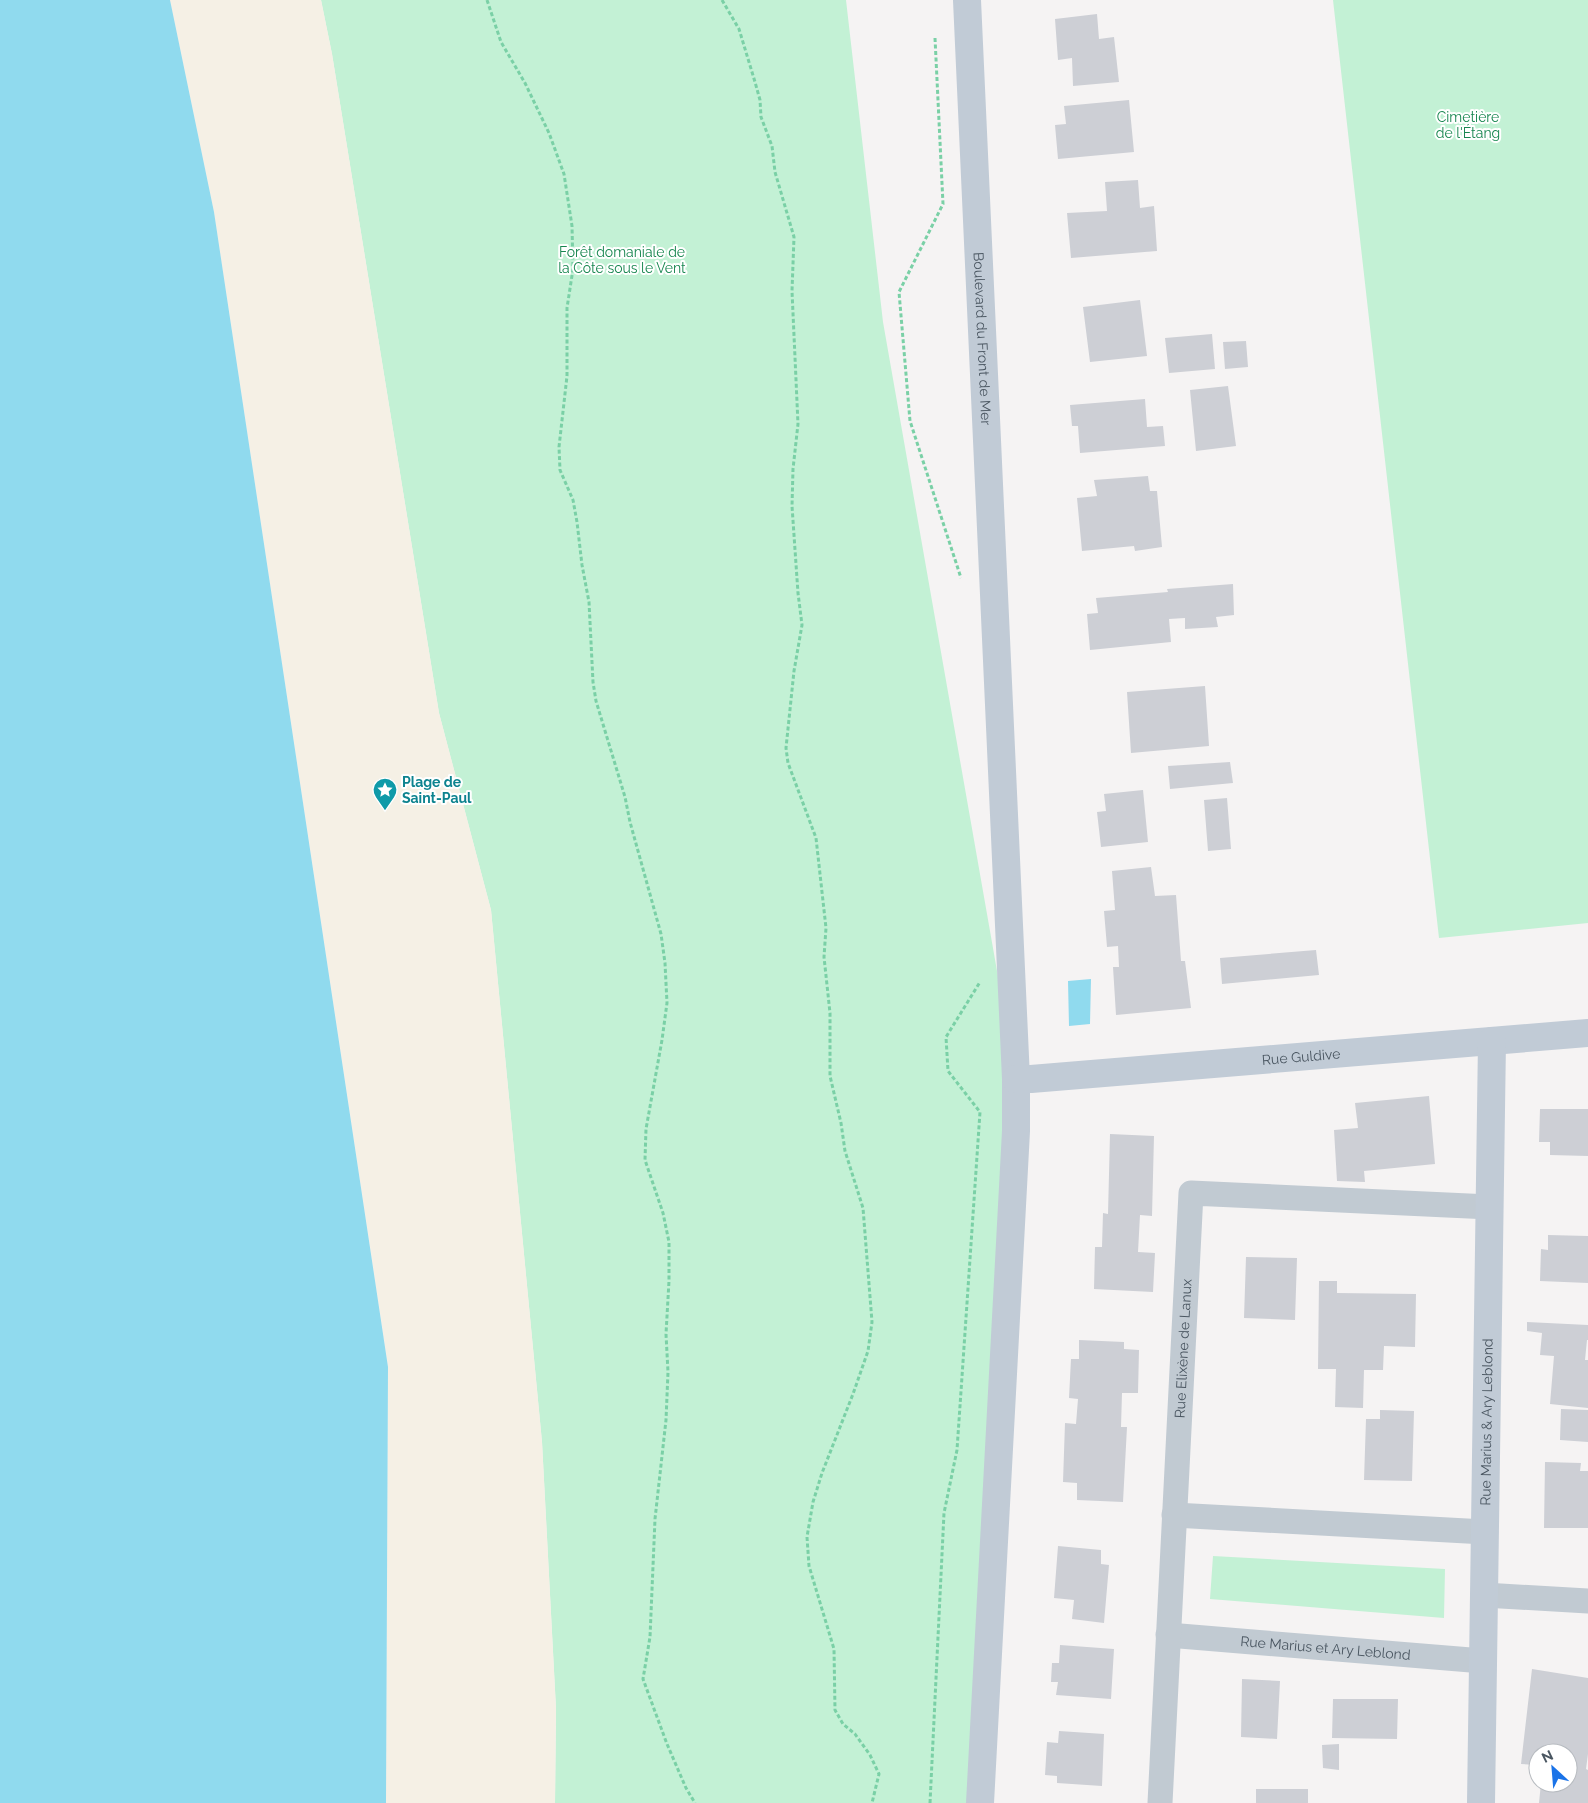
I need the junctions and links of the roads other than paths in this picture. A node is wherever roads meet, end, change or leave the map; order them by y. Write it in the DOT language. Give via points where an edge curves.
graph roads {
  1 [pos="967,0"];
  2 [pos="1588,1033"];
  3 [pos="1492,1040"];
  4 [pos="1016,1078"];
  5 [pos="1490,1207"];
  6 [pos="1174,1514"];
  7 [pos="1485,1532"];
  8 [pos="1484,1595"];
  9 [pos="1588,1601"];
  10 [pos="1168,1635"];
  11 [pos="1483,1661"];
  12 [pos="980,1803"];
  13 [pos="1160,1803"];
  14 [pos="1481,1803"];
  1 -- 4 [label="main road, Boulevard du Front de Mer"];
  2 -- 3 [label="main road, Rue Guldive"];
  3 -- 4 [label="main road, Rue Guldive"];
  3 -- 5 [label="main road, Rue Marius & Ary Leblond"];
  4 -- 12 [label="main road, Boulevard du Front de Mer" via="1016,1131"];
  5 -- 6 [label="street, Rue Elixène de Lanux" via="1191,1193"];
  5 -- 7 [label="main road, Rue Marius & Ary Leblond"];
  6 -- 7 [label="street"];
  6 -- 10 [label="street, Rue Elixène de Lanux"];
  7 -- 8 [label="main road, Rue Marius & Ary Leblond"];
  8 -- 9 [label="street"];
  8 -- 11 [label="main road, Rue Marius & Ary Leblond"];
  10 -- 11 [label="street, Rue Marius et Ary Leblond"];
  10 -- 13 [label="street, Rue Elixène de Lanux"];
  11 -- 14 [label="main road, Rue Marius & Ary Leblond"];
}
